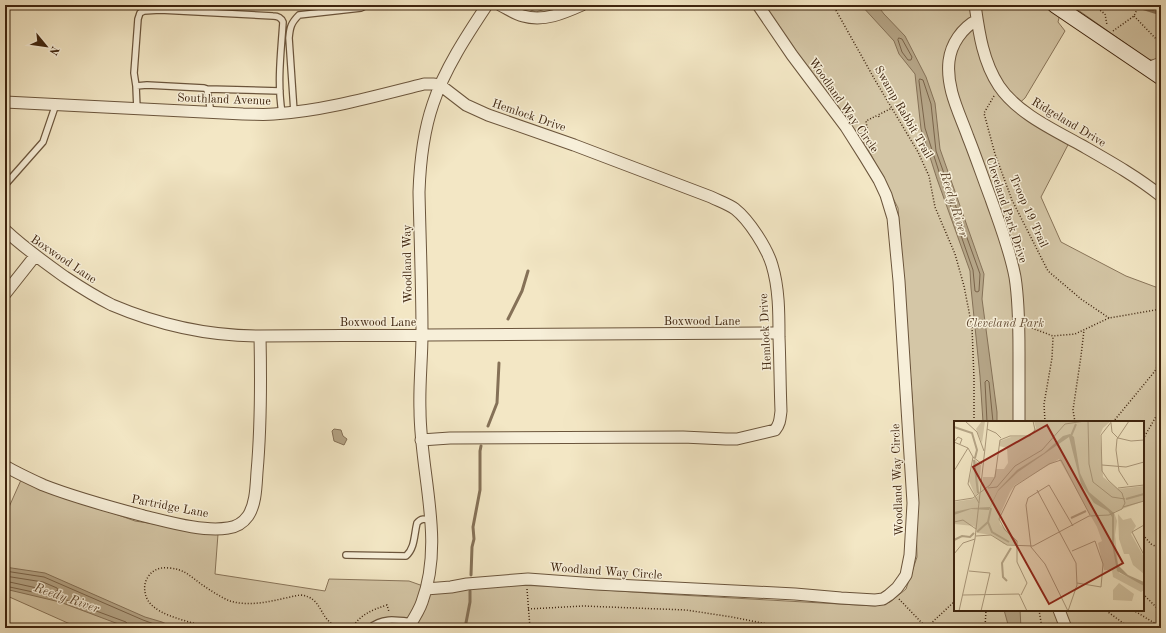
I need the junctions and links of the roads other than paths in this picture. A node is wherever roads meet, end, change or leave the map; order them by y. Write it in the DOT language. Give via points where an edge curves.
graph roads {
  1 [pos="367,5"];
  2 [pos="487,5"];
  3 [pos="500,5"];
  4 [pos="582,5"];
  5 [pos="758,5"];
  6 [pos="975,5"];
  7 [pos="1055,5"];
  8 [pos="977,20"];
  9 [pos="1155,65"];
  10 [pos="1161,77"];
  11 [pos="440,85"];
  12 [pos="136,86"];
  13 [pos="207,89"];
  14 [pos="280,91"];
  15 [pos="5,102"];
  16 [pos="56,104"];
  17 [pos="137,109"];
  18 [pos="294,112"];
  19 [pos="211,113"];
  20 [pos="282,113"];
  21 [pos="5,185"];
  22 [pos="1161,196"];
  23 [pos="5,230"];
  24 [pos="35,256"];
  25 [pos="5,294"];
  26 [pos="779,333"];
  27 [pos="422,335"];
  28 [pos="260,336"];
  29 [pos="1018,421"];
  30 [pos="421,440"];
  31 [pos="5,466"];
  32 [pos="430,520"];
  33 [pos="346,555"];
  34 [pos="426,588"];
  35 [pos="1059,611"];
  36 [pos="410,625"];
  37 [pos="370,628"];
  38 [pos="1066,628"];
  1 -- 18 [label="lane" via="299,15 293,21 289,38"];
  2 -- 11 [label="street, Woodland Way"];
  3 -- 4 [label="street" via="524,16 542,18 563,14"];
  5 -- 34 [label="street, Woodland Way Circle" via="866,157 886,195 893,218 913,503 910,555 906,574 897,588 882,599 875,600 526,579"];
  6 -- 8 [label="street, Ridgeland Drive"];
  7 -- 9 [label="street"];
  8 -- 22 [label="street, Ridgeland Drive" via="988,65 1007,96 1032,116 1118,166"];
  8 -- 29 [label="street, Cleveland Park Drive" via="966,27 952,49 950,83 956,107 1010,255 1017,293 1019,325"];
  9 -- 10 [label="street"];
  11 -- 18 [label="street, Southland Avenue" via="424,84"];
  11 -- 26 [label="street, Hemlock Drive" via="466,105 488,115 711,197 736,210 751,226 772,263"];
  11 -- 27 [label="street, Woodland Way" via="427,126 419,168"];
  12 -- 13 [label="lane"];
  12 -- 14 [label="lane" via="134,74 138,19 144,11 160,10 273,16 282,19"];
  12 -- 17 [label="lane"];
  13 -- 14 [label="lane"];
  13 -- 19 [label="lane"];
  14 -- 20 [label="lane"];
  15 -- 16 [label="street, Southland Avenue"];
  16 -- 17 [label="street, Southland Avenue"];
  16 -- 21 [label="lane" via="43,142"];
  17 -- 19 [label="street, Southland Avenue"];
  18 -- 20 [label="street, Southland Avenue"];
  19 -- 20 [label="street, Southland Avenue"];
  23 -- 24 [label="street, Boxwood Lane"];
  24 -- 25 [label="street"];
  24 -- 28 [label="street, Boxwood Lane" via="83,289 145,318 190,329"];
  26 -- 27 [label="street, Boxwood Lane"];
  26 -- 30 [label="street, Hemlock Drive" via="781,411 778,426 774,430 737,439 652,437"];
  27 -- 28 [label="street, Boxwood Lane"];
  27 -- 30 [label="street, Woodland Way"];
  28 -- 31 [label="street, Partridge Lane" via="260,420 255,493 248,516 242,523 227,528 173,523 76,497"];
  30 -- 32 [label="street, Woodland Way"];
  32 -- 33 [label="lane" via="419,520 413,545 406,556"];
  32 -- 34 [label="street, Woodland Way" via="430,574"];
  34 -- 36 [label="street, Woodland Way"];
  35 -- 38 [label="street"];
  36 -- 37 [label="lane" via="388,620"];
}
